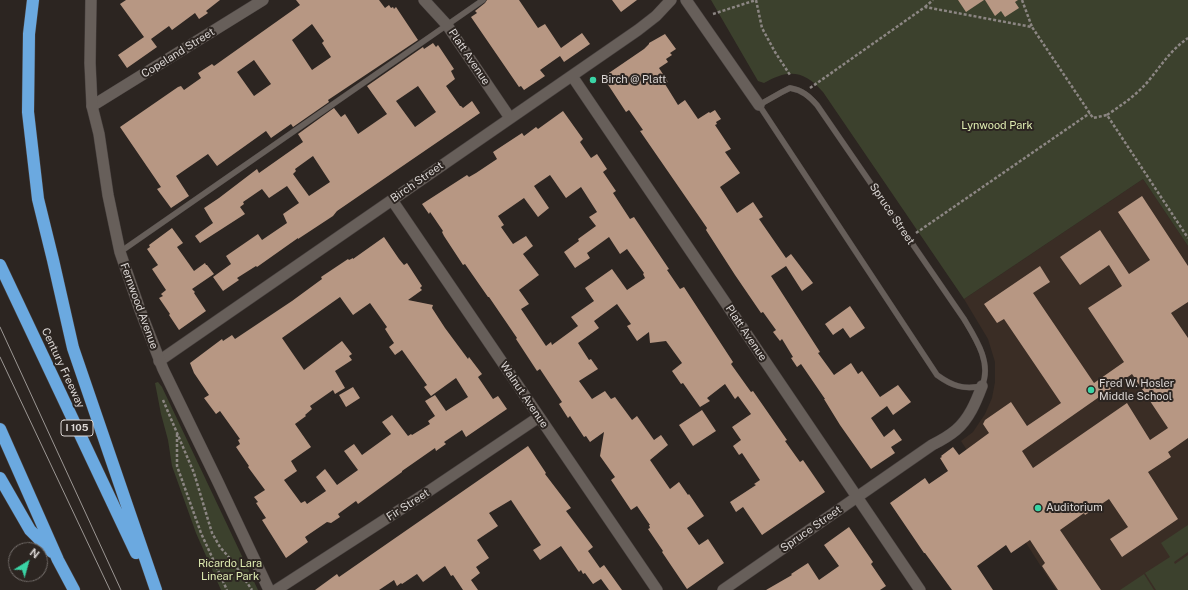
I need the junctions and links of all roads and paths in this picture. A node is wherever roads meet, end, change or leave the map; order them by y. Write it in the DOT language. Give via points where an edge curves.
graph roads {
  1 [pos="33,0"];
  2 [pos="91,0"];
  3 [pos="263,0"];
  4 [pos="424,0"];
  5 [pos="483,0"];
  6 [pos="671,0"];
  7 [pos="686,0"];
  8 [pos="756,0"];
  9 [pos="933,0"];
  10 [pos="1022,0"];
  11 [pos="925,7"];
  12 [pos="714,14"];
  13 [pos="447,25"];
  14 [pos="1032,27"];
  15 [pos="1188,38"];
  16 [pos="790,75"];
  17 [pos="572,76"];
  18 [pos="804,93"];
  19 [pos="759,105"];
  20 [pos="92,106"];
  21 [pos="1090,113"];
  22 [pos="1108,116"];
  23 [pos="510,118"];
  24 [pos="392,200"];
  25 [pos="916,233"];
  26 [pos="1188,238"];
  27 [pos="120,252"];
  28 [pos="0,265"];
  29 [pos="159,361"];
  30 [pos="982,386"];
  31 [pos="161,393"];
  32 [pos="539,417"];
  33 [pos="0,429"];
  34 [pos="177,433"];
  35 [pos="0,478"];
  36 [pos="857,498"];
  37 [pos="58,560"];
  38 [pos="74,590"];
  39 [pos="155,590"];
  40 [pos="227,590"];
  41 [pos="252,590"];
  42 [pos="269,590"];
  43 [pos="276,590"];
  44 [pos="657,590"];
  45 [pos="723,590"];
  46 [pos="920,590"];
  1 -- 39 [label="highway" via="29,34 28,112 38,199 73,348"];
  2 -- 20 [label="street, Fernwood Avenue"];
  3 -- 20 [label="street, Copeland Street"];
  4 -- 13 [label="street, Platt Avenue"];
  5 -- 13 [label="lane"];
  6 -- 17 [label="street, Birch Street" via="638,30"];
  7 -- 19 [label="street"];
  8 -- 12 [label="path"];
  8 -- 16 [label="path" via="762,28"];
  9 -- 11 [label="path"];
  10 -- 14 [label="path"];
  11 -- 14 [label="path"];
  11 -- 18 [label="path"];
  13 -- 23 [label="street, Platt Avenue"];
  13 -- 27 [label="lane"];
  14 -- 21 [label="path"];
  15 -- 22 [label="path" via="1170,54 1134,96"];
  17 -- 23 [label="street, Birch Street"];
  17 -- 36 [label="street, Platt Avenue"];
  18 -- 19 [label="lane" via="790,88"];
  18 -- 30 [label="lane, Spruce Street" via="817,105 964,319 977,341 983,358 985,379"];
  19 -- 30 [label="lane" via="937,375 948,383 960,386"];
  20 -- 27 [label="street, Fernwood Avenue"];
  21 -- 22 [label="path" via="1093,118"];
  21 -- 25 [label="path"];
  22 -- 26 [label="path"];
  23 -- 24 [label="street, Birch Street"];
  24 -- 29 [label="street, Birch Street"];
  24 -- 32 [label="street, Walnut Avenue"];
  27 -- 29 [label="street, Fernwood Avenue"];
  28 -- 39 [label="highway, Century Freeway / I 105"];
  29 -- 42 [label="street, Fernwood Avenue"];
  30 -- 36 [label="street, Spruce Street" via="971,410 956,430"];
  31 -- 34 [label="path"];
  32 -- 43 [label="street, Fir Street"];
  32 -- 44 [label="street, Walnut Avenue"];
  33 -- 37 [label="highway"];
  34 -- 40 [label="path" via="177,466 198,526"];
  34 -- 41 [label="path" via="196,480 212,532"];
  35 -- 37 [label="highway" via="30,530"];
  36 -- 45 [label="street, Spruce Street"];
  36 -- 46 [label="street, Platt Avenue"];
  37 -- 38 [label="highway"];
}
